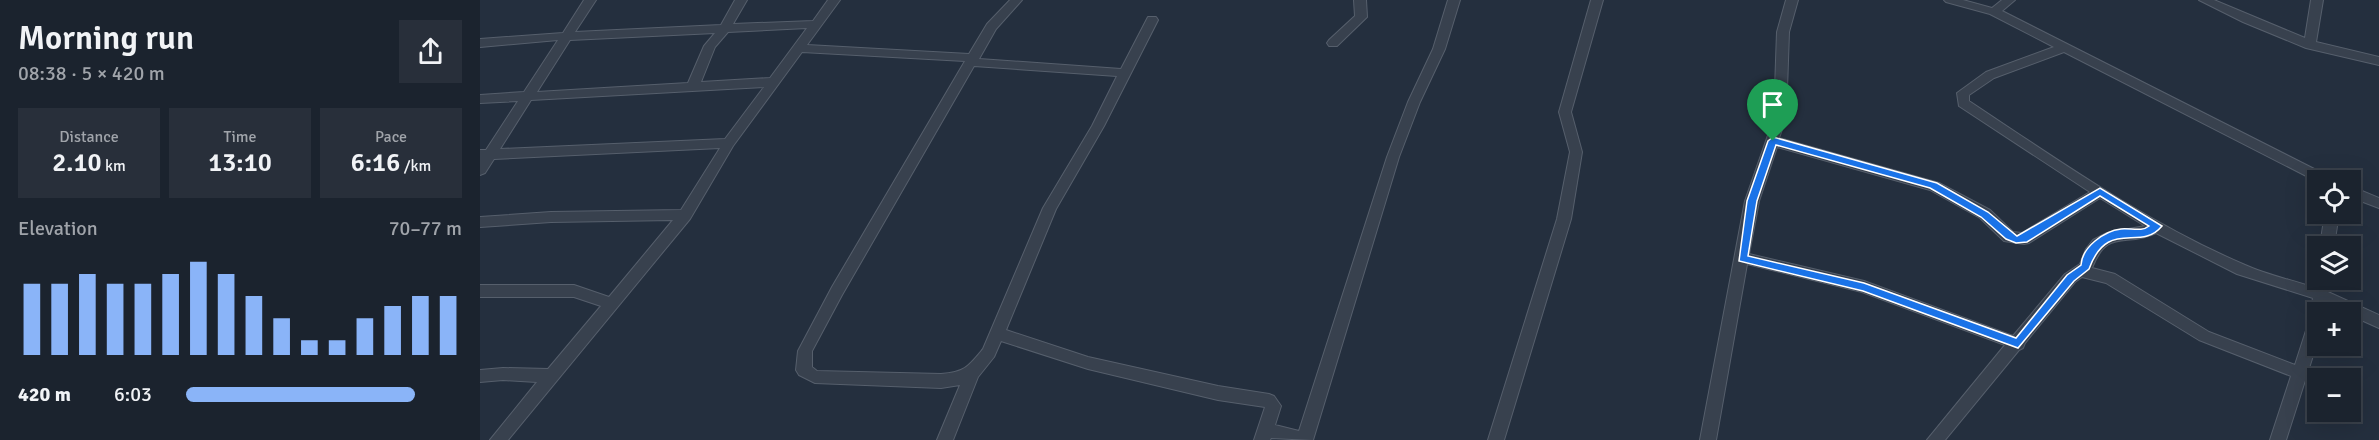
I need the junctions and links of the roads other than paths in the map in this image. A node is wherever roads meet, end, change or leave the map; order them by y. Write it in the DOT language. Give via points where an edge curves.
graph roads {
  1 [pos="590,0"];
  2 [pos="741,0"];
  3 [pos="834,0"];
  4 [pos="1016,0"];
  5 [pos="1360,0"];
  6 [pos="1454,0"];
  7 [pos="1597,0"];
  8 [pos="1792,0"];
  9 [pos="1950,0"];
  10 [pos="2009,0"];
  11 [pos="2205,0"];
  12 [pos="2317,0"];
  13 [pos="1994,12"];
  14 [pos="1152,20"];
  15 [pos="817,24"];
  16 [pos="726,27"];
  17 [pos="568,36"];
  18 [pos="480,43"];
  19 [pos="1333,43"];
  20 [pos="2310,45"];
  21 [pos="799,48"];
  22 [pos="2064,48"];
  23 [pos="972,60"];
  24 [pos="2379,61"];
  25 [pos="1125,73"];
  26 [pos="775,82"];
  27 [pos="693,86"];
  28 [pos="528,95"];
  29 [pos="480,99"];
  30 [pos="1773,141"];
  31 [pos="729,143"];
  32 [pos="485,155"];
  33 [pos="480,170"];
  34 [pos="2307,171"];
  35 [pos="2100,192"];
  36 [pos="2361,196"];
  37 [pos="2379,203"];
  38 [pos="685,215"];
  39 [pos="480,222"];
  40 [pos="2157,226"];
  41 [pos="1743,258"];
  42 [pos="2081,271"];
  43 [pos="2321,290"];
  44 [pos="480,291"];
  45 [pos="2320,295"];
  46 [pos="2319,302"];
  47 [pos="613,304"];
  48 [pos="2379,322"];
  49 [pos="997,333"];
  50 [pos="2018,344"];
  51 [pos="2307,348"];
  52 [pos="972,373"];
  53 [pos="2299,373"];
  54 [pos="480,376"];
  55 [pos="552,376"];
  56 [pos="1264,435"];
  57 [pos="498,440"];
  58 [pos="945,440"];
  59 [pos="1305,440"];
  60 [pos="1496,440"];
  61 [pos="1708,440"];
  62 [pos="1935,440"];
  63 [pos="2278,440"];
  1 -- 17 [label="street"];
  2 -- 16 [label="street"];
  3 -- 15 [label="street"];
  4 -- 23 [label="street" via="992,27"];
  5 -- 19 [label="street" via="1361,17"];
  6 -- 59 [label="street" via="1439,49 1393,157"];
  7 -- 60 [label="street" via="1568,96 1566,112 1576,152 1564,219"];
  8 -- 30 [label="street" via="1783,32 1780,118"];
  9 -- 13 [label="street"];
  10 -- 13 [label="street"];
  11 -- 20 [label="street"];
  12 -- 20 [label="street"];
  13 -- 22 [label="street"];
  14 -- 25 [label="street"];
  15 -- 16 [label="street"];
  15 -- 21 [label="street"];
  16 -- 17 [label="street"];
  16 -- 27 [label="street" via="710,45"];
  17 -- 18 [label="street"];
  17 -- 28 [label="street"];
  20 -- 24 [label="street"];
  21 -- 23 [label="street"];
  21 -- 26 [label="street"];
  22 -- 34 [label="street"];
  22 -- 35 [label="street" via="1990,75 1961,97 1970,109"];
  23 -- 25 [label="street"];
  23 -- 52 [label="street" via="837,291 805,351 804,370 814,377 941,381"];
  25 -- 49 [label="street" via="1050,208"];
  26 -- 27 [label="street"];
  26 -- 31 [label="street"];
  27 -- 28 [label="street"];
  28 -- 29 [label="street"];
  28 -- 32 [label="street"];
  30 -- 35 [label="street" via="1934,186 1985,214 2016,239 2024,239"];
  30 -- 41 [label="street" via="1752,201"];
  31 -- 32 [label="street"];
  31 -- 38 [label="street"];
  32 -- 33 [label="street"];
  35 -- 40 [label="street"];
  36 -- 37 [label="street"];
  38 -- 39 [label="street"];
  38 -- 47 [label="street"];
  40 -- 42 [label="street" via="2147,233 2120,233 2102,240 2086,257 2086,267"];
  40 -- 45 [label="street" via="2242,270"];
  41 -- 50 [label="street" via="1864,287"];
  41 -- 61 [label="street"];
  42 -- 50 [label="street" via="2070,278"];
  42 -- 53 [label="street" via="2110,278 2204,336"];
  43 -- 45 [label="street"];
  44 -- 47 [label="street" via="574,291"];
  45 -- 46 [label="street"];
  45 -- 48 [label="street"];
  47 -- 55 [label="street"];
  49 -- 52 [label="street" via="989,354"];
  49 -- 56 [label="street" via="1088,363 1269,401 1273,406"];
  50 -- 62 [label="street"];
  51 -- 53 [label="street"];
  52 -- 58 [label="street"];
  53 -- 63 [label="street"];
  54 -- 55 [label="street"];
  55 -- 57 [label="street"];
  56 -- 59 [label="street"];
}
